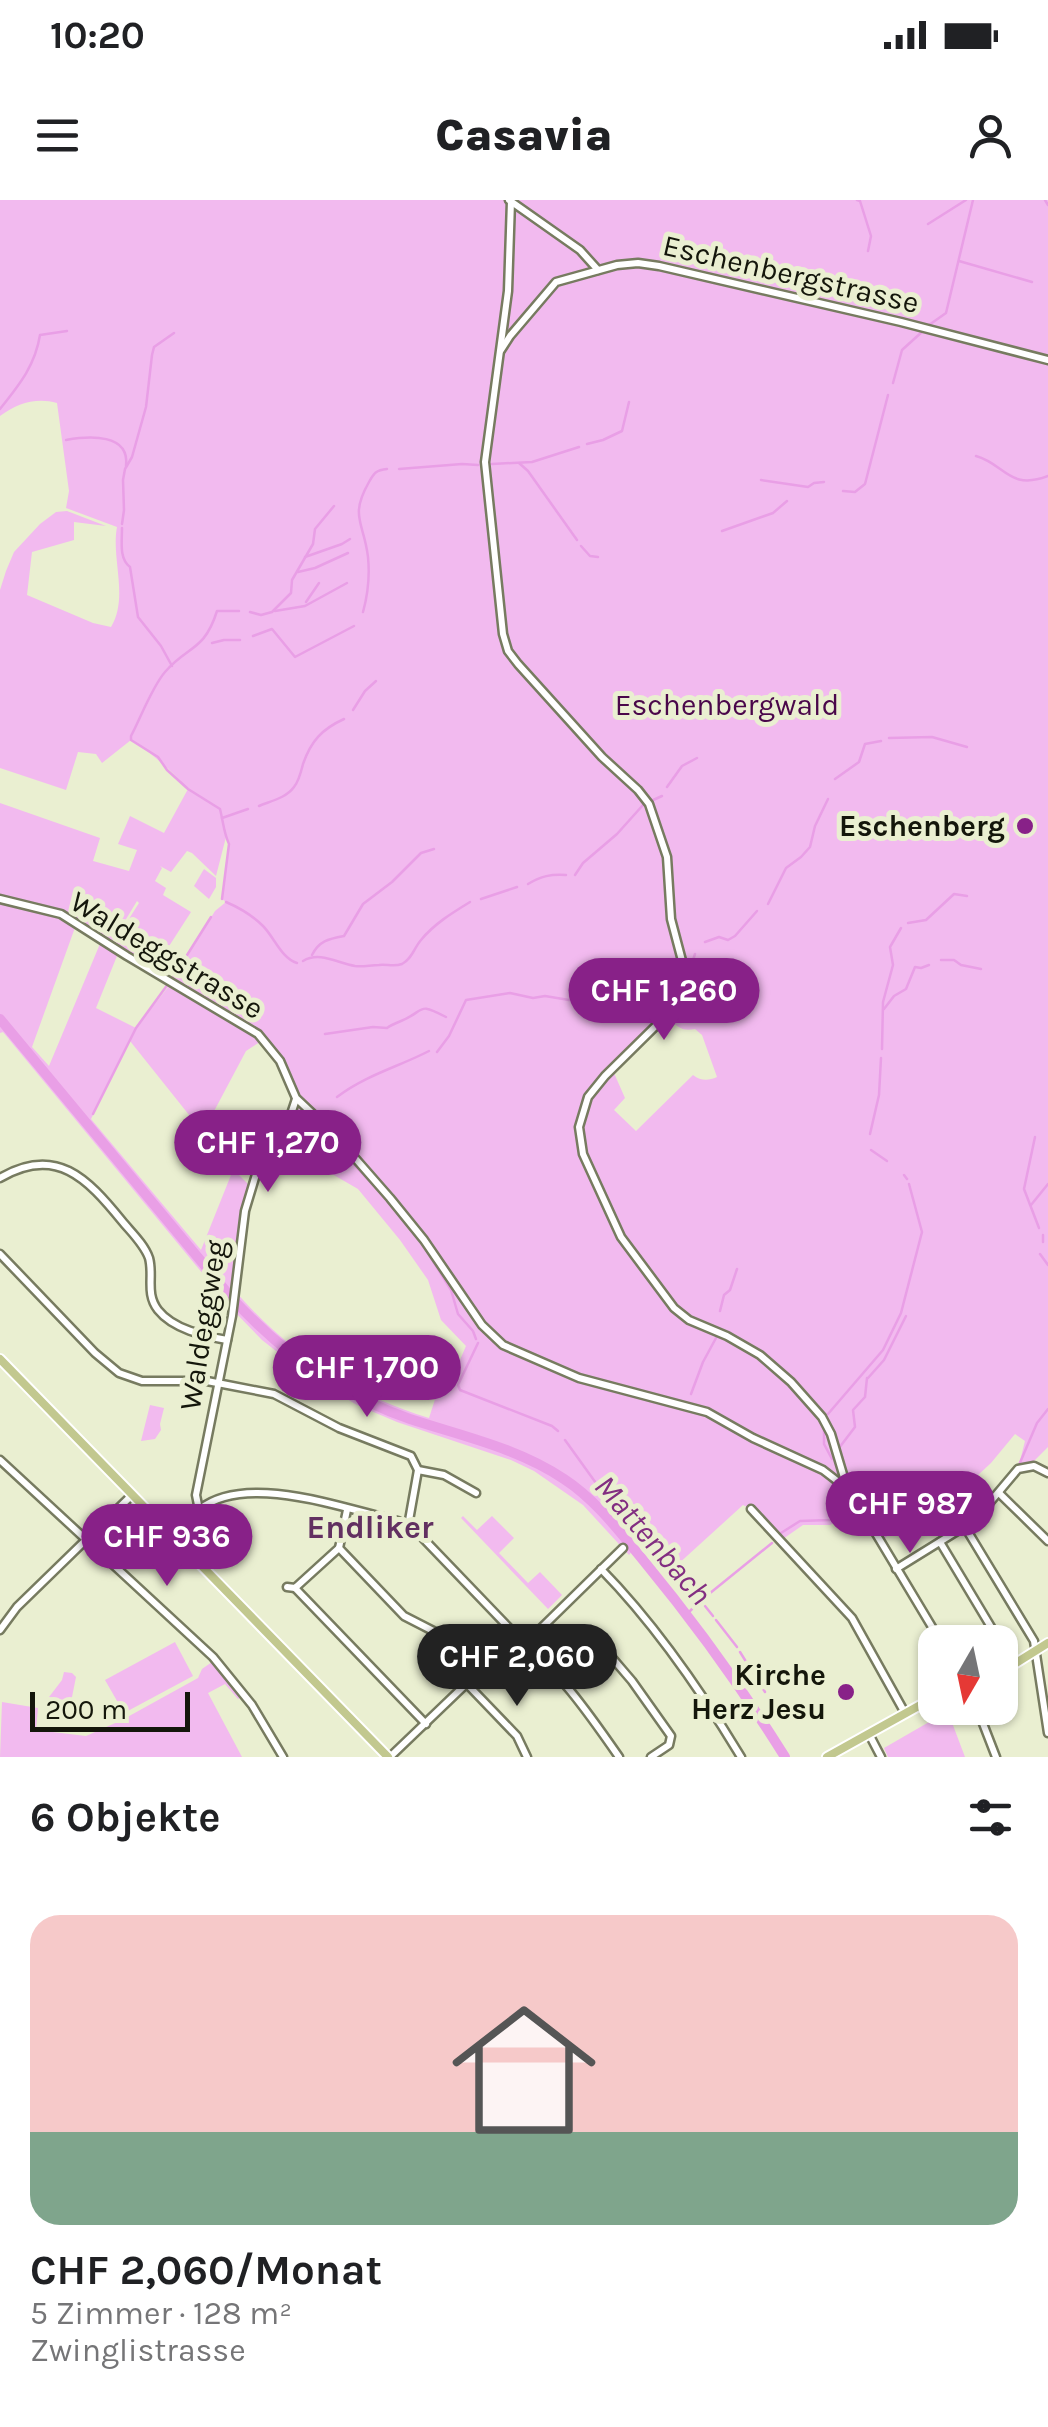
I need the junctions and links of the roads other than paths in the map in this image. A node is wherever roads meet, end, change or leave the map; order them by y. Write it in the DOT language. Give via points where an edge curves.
graph roads {
  1 [pos="510,201"];
  2 [pos="598,270"];
  3 [pos="499,356"];
  4 [pos="1048,360"];
  5 [pos="0,899"];
  6 [pos="296,1098"];
  7 [pos="0,1178"];
  8 [pos="0,1254"];
  9 [pos="227,1340"];
  10 [pos="0,1359"];
  11 [pos="218,1384"];
  12 [pos="0,1460"];
  13 [pos="418,1470"];
  14 [pos="1048,1473"];
  15 [pos="848,1491"];
  16 [pos="476,1493"];
  17 [pos="999,1493"];
  18 [pos="132,1496"];
  19 [pos="751,1509"];
  20 [pos="200,1510"];
  21 [pos="347,1510"];
  22 [pos="408,1526"];
  23 [pos="966,1527"];
  24 [pos="172,1537"];
  25 [pos="86,1539"];
  26 [pos="1048,1541"];
  27 [pos="940,1542"];
  28 [pos="339,1548"];
  29 [pos="624,1548"];
  30 [pos="602,1569"];
  31 [pos="896,1569"];
  32 [pos="931,1625"];
  33 [pos="989,1625"];
  34 [pos="0,1630"];
  35 [pos="513,1637"];
  36 [pos="1048,1643"];
  37 [pos="526,1644"];
  38 [pos="1036,1650"];
  39 [pos="1018,1661"];
  40 [pos="544,1664"];
  41 [pos="478,1672"];
  42 [pos="467,1684"];
  43 [pos="918,1707"];
  44 [pos="906,1713"];
  45 [pos="426,1724"];
  46 [pos="984,1725"];
  47 [pos="1048,1733"];
  48 [pos="869,1734"];
  49 [pos="282,1757"];
  50 [pos="389,1757"];
  51 [pos="527,1757"];
  52 [pos="619,1757"];
  53 [pos="651,1757"];
  54 [pos="741,1757"];
  55 [pos="827,1757"];
  56 [pos="880,1757"];
  57 [pos="996,1757"];
  1 -- 2 [label="street"];
  1 -- 3 [label="street, Eschenbergstrasse"];
  2 -- 3 [label="street, Eschenbergstrasse" via="552,285"];
  2 -- 4 [label="street, Eschenbergstrasse" via="659,266"];
  3 -- 15 [label="street, Eschenbergstrasse" via="485,470 504,638 520,668 648,804 666,857 670,914 685,976 678,1004 588,1097 579,1128 583,1154 623,1240 676,1310 760,1355 822,1417"];
  5 -- 6 [label="street, Waldeggstrasse" via="61,914 247,1026 278,1058"];
  6 -- 9 [label="street, Waldeggweg" via="252,1187"];
  6 -- 15 [label="street, Waldeggstrasse" via="390,1198 504,1345 574,1377 706,1412 818,1468"];
  7 -- 9 [label="street" via="40,1164 76,1173 146,1250 158,1310 186,1329"];
  8 -- 11 [label="street" via="119,1373 158,1383"];
  9 -- 11 [label="street, Waldeggweg"];
  10 -- 18 [label="main road"];
  11 -- 13 [label="street" via="287,1399 352,1434 405,1452"];
  11 -- 20 [label="street, Waldeggweg" via="196,1495"];
  12 -- 25 [label="street"];
  13 -- 16 [label="street"];
  13 -- 22 [label="street"];
  14 -- 17 [label="street" via="1023,1467"];
  15 -- 31 [label="street"];
  17 -- 23 [label="street"];
  17 -- 26 [label="street"];
  18 -- 24 [label="main road"];
  18 -- 25 [label="street"];
  19 -- 44 [label="street" via="852,1618"];
  20 -- 21 [label="street" via="253,1492"];
  20 -- 24 [label="street"];
  21 -- 22 [label="street"];
  21 -- 28 [label="street"];
  22 -- 35 [label="street"];
  23 -- 27 [label="street"];
  23 -- 38 [label="street"];
  24 -- 50 [label="main road"];
  25 -- 34 [label="street"];
  25 -- 49 [label="street" via="213,1656"];
  27 -- 31 [label="street"];
  27 -- 33 [label="street"];
  28 -- 41 [label="street" via="404,1616 445,1637"];
  28 -- 45 [label="street" via="291,1587"];
  29 -- 30 [label="street"];
  30 -- 37 [label="street"];
  30 -- 54 [label="street" via="657,1633"];
  31 -- 32 [label="street"];
  35 -- 37 [label="street"];
  35 -- 41 [label="street"];
  36 -- 38 [label="main road"];
  37 -- 40 [label="street"];
  38 -- 39 [label="main road"];
  38 -- 47 [label="street"];
  40 -- 52 [label="street"];
  40 -- 53 [label="street" via="555,1654 585,1661 608,1652 671,1736 670,1745"];
  41 -- 42 [label="street"];
  42 -- 45 [label="street"];
  42 -- 51 [label="street" via="517,1736"];
  43 -- 44 [label="main road"];
  44 -- 48 [label="main road"];
  45 -- 50 [label="street"];
  46 -- 57 [label="street"];
  48 -- 55 [label="main road"];
  48 -- 56 [label="street"];
}
